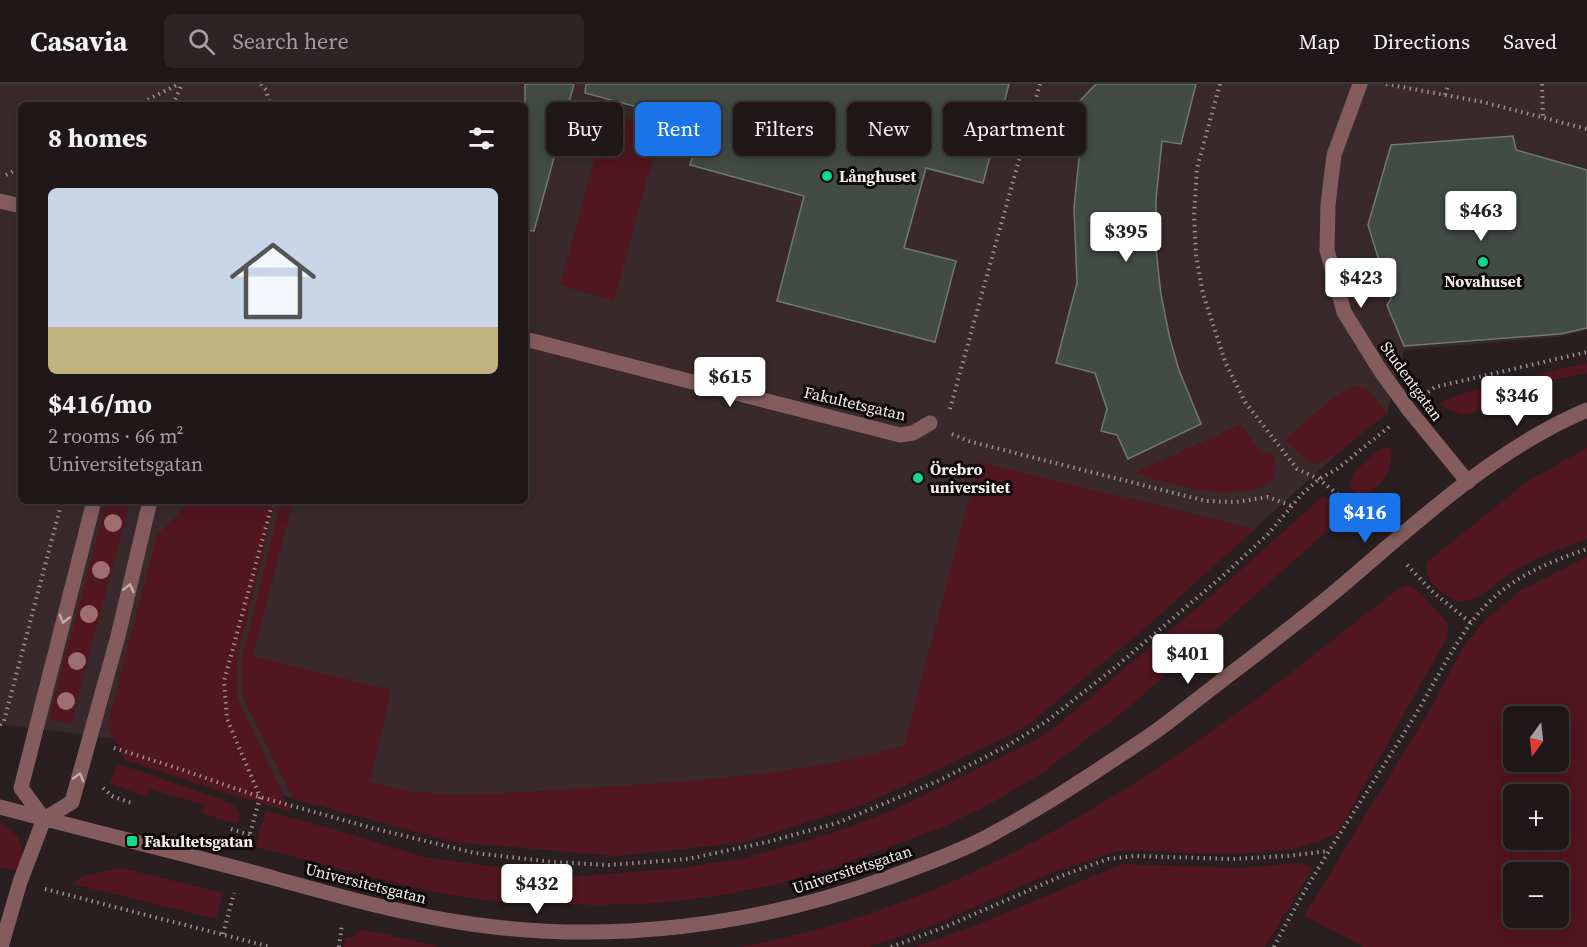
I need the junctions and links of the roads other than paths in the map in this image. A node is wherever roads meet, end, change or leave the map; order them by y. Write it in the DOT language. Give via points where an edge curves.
graph roads {
  1 [pos="1360,84"];
  2 [pos="0,201"];
  3 [pos="18,205"];
  4 [pos="528,340"];
  5 [pos="1587,410"];
  6 [pos="930,423"];
  7 [pos="1468,482"];
  8 [pos="93,504"];
  9 [pos="149,504"];
  10 [pos="0,807"];
  11 [pos="44,819"];
  12 [pos="1,947"];
  1 -- 7 [label="street, Studentgatan" via="1334,155 1327,250 1344,312 1409,411"];
  2 -- 3 [label="street"];
  4 -- 6 [label="street, Fakultetsgatan" via="900,435"];
  5 -- 7 [label="street, Universitetsgatan" via="1532,437"];
  7 -- 11 [label="street, Universitetsgatan" via="1154,733 1066,791 933,862 811,903 751,917 608,932 547,932 470,924 376,904"];
  8 -- 11 [label="street, one-way" via="21,788"];
  11 -- 9 [label="street, one-way" via="72,802"];
  10 -- 11 [label="street, Universitetsgatan"];
  11 -- 12 [label="street"];
}
